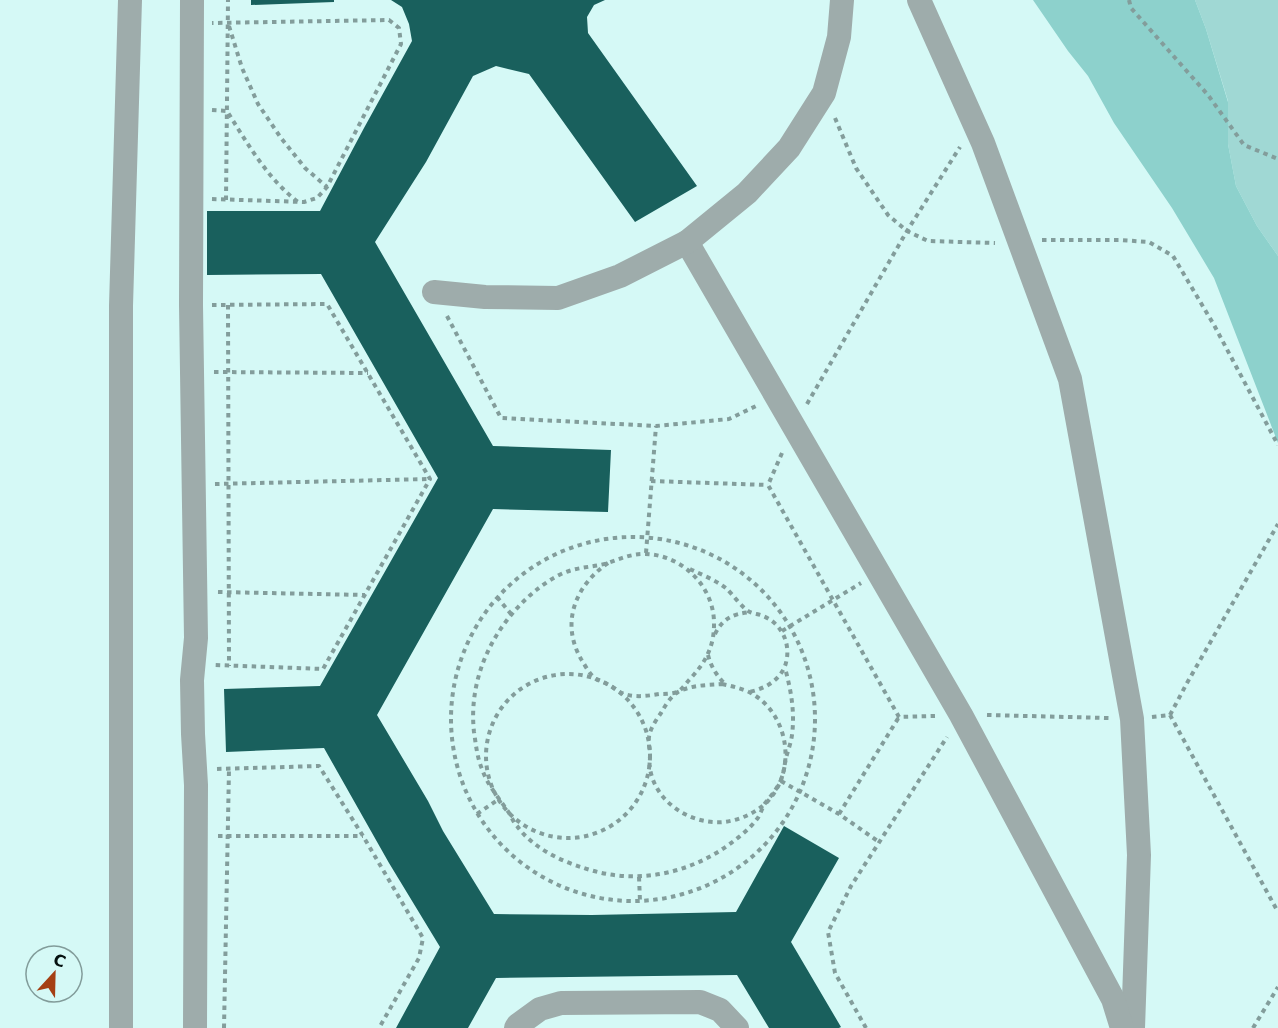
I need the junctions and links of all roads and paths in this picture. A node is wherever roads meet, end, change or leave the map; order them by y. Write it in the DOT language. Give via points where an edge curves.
graph roads {
  1 [pos="130,0"];
  2 [pos="228,0"];
  3 [pos="842,0"];
  4 [pos="919,0"];
  5 [pos="1129,0"];
  6 [pos="192,11"];
  7 [pos="228,23"];
  8 [pos="824,93"];
  9 [pos="227,111"];
  10 [pos="975,123"];
  11 [pos="1278,159"];
  12 [pos="327,187"];
  13 [pos="190,199"];
  14 [pos="226,200"];
  15 [pos="298,202"];
  16 [pos="907,231"];
  17 [pos="1019,240"];
  18 [pos="687,242"];
  19 [pos="434,292"];
  20 [pos="190,305"];
  21 [pos="228,305"];
  22 [pos="192,372"];
  23 [pos="228,372"];
  24 [pos="368,374"];
  25 [pos="776,396"];
  26 [pos="656,426"];
  27 [pos="794,427"];
  28 [pos="1278,445"];
  29 [pos="430,479"];
  30 [pos="651,482"];
  31 [pos="194,484"];
  32 [pos="229,484"];
  33 [pos="768,485"];
  34 [pos="1278,524"];
  35 [pos="647,538"];
  36 [pos="646,554"];
  37 [pos="608,563"];
  38 [pos="682,565"];
  39 [pos="879,573"];
  40 [pos="196,592"];
  41 [pos="229,592"];
  42 [pos="364,595"];
  43 [pos="497,597"];
  44 [pos="834,600"];
  45 [pos="750,612"];
  46 [pos="511,614"];
  47 [pos="789,627"];
  48 [pos="782,631"];
  49 [pos="714,634"];
  50 [pos="708,656"];
  51 [pos="194,664"];
  52 [pos="229,666"];
  53 [pos="785,668"];
  54 [pos="595,678"];
  55 [pos="727,685"];
  56 [pos="620,692"];
  57 [pos="678,692"];
  58 [pos="750,693"];
  59 [pos="961,715"];
  60 [pos="1170,715"];
  61 [pos="899,717"];
  62 [pos="648,739"];
  63 [pos="786,759"];
  64 [pos="649,767"];
  65 [pos="229,769"];
  66 [pos="195,770"];
  67 [pos="781,781"];
  68 [pos="493,789"];
  69 [pos="800,792"];
  70 [pos="499,800"];
  71 [pos="766,803"];
  72 [pos="509,812"];
  73 [pos="477,813"];
  74 [pos="839,814"];
  75 [pos="196,835"];
  76 [pos="227,836"];
  77 [pos="363,836"];
  78 [pos="879,842"];
  79 [pos="639,877"];
  80 [pos="640,901"];
  81 [pos="1278,987"];
  82 [pos="121,1028"];
  83 [pos="195,1028"];
  84 [pos="224,1028"];
  85 [pos="379,1028"];
  86 [pos="516,1028"];
  87 [pos="737,1028"];
  88 [pos="1122,1028"];
  89 [pos="1133,1028"];
  90 [pos="1253,1028"];
  1 -- 82 [label="lane" via="121,306"];
  2 -- 7 [label="path"];
  3 -- 8 [label="lane" via="839,37"];
  4 -- 10 [label="lane"];
  5 -- 11 [label="path" via="1131,8 1208,95 1244,145"];
  6 -- 7 [label="path"];
  6 -- 13 [label="lane"];
  7 -- 9 [label="path"];
  7 -- 12 [label="path" via="258,104 305,168"];
  7 -- 12 [label="path" via="389,20 399,28 401,44"];
  8 -- 16 [label="path" via="856,168 888,215"];
  8 -- 18 [label="lane" via="789,148 747,193"];
  9 -- 14 [label="path"];
  9 -- 15 [label="path" via="264,166"];
  10 -- 16 [label="path"];
  10 -- 17 [label="lane"];
  12 -- 15 [label="path" via="317,198"];
  13 -- 14 [label="path"];
  13 -- 20 [label="lane"];
  14 -- 15 [label="path"];
  16 -- 17 [label="path" via="928,241"];
  16 -- 27 [label="path"];
  17 -- 28 [label="path" via="1149,242 1173,256"];
  17 -- 89 [label="lane" via="1070,379 1132,718 1139,855"];
  18 -- 19 [label="lane" via="620,276 558,298"];
  18 -- 25 [label="lane"];
  19 -- 26 [label="path" via="501,418"];
  20 -- 21 [label="path"];
  20 -- 22 [label="lane"];
  21 -- 23 [label="path"];
  21 -- 24 [label="path" via="327,304"];
  22 -- 23 [label="path"];
  22 -- 31 [label="lane"];
  23 -- 24 [label="path"];
  23 -- 32 [label="path"];
  24 -- 29 [label="path"];
  25 -- 26 [label="path" via="729,419"];
  25 -- 27 [label="lane"];
  26 -- 30 [label="path"];
  27 -- 33 [label="path"];
  27 -- 39 [label="lane"];
  29 -- 32 [label="path"];
  29 -- 42 [label="path"];
  30 -- 33 [label="path"];
  30 -- 35 [label="path"];
  31 -- 32 [label="path"];
  31 -- 40 [label="lane"];
  32 -- 41 [label="path"];
  33 -- 44 [label="path"];
  34 -- 60 [label="path"];
  35 -- 36 [label="path"];
  35 -- 43 [label="path" via="599,540 565,550 533,566"];
  35 -- 47 [label="path" via="689,546 729,565 763,592"];
  36 -- 37 [label="path"];
  36 -- 38 [label="path"];
  37 -- 46 [label="path" via="565,572 542,585"];
  37 -- 54 [label="path" via="586,582 573,609 573,639"];
  38 -- 45 [label="path" via="724,587"];
  38 -- 49 [label="path" via="695,576 711,603"];
  39 -- 44 [label="path"];
  39 -- 59 [label="lane"];
  40 -- 41 [label="path"];
  40 -- 51 [label="lane"];
  41 -- 42 [label="path"];
  41 -- 52 [label="path"];
  42 -- 52 [label="path" via="323,669"];
  43 -- 46 [label="path"];
  43 -- 73 [label="path" via="465,646 451,702 455,760"];
  44 -- 47 [label="path"];
  44 -- 61 [label="path"];
  45 -- 48 [label="path" via="774,621"];
  45 -- 49 [label="path" via="728,618"];
  46 -- 68 [label="path" via="490,644 474,695 476,748"];
  47 -- 48 [label="path"];
  47 -- 69 [label="path" via="807,666 814,708 812,751"];
  48 -- 53 [label="path" via="788,655"];
  49 -- 50 [label="path"];
  50 -- 55 [label="path" via="718,677"];
  50 -- 57 [label="path"];
  51 -- 52 [label="path"];
  51 -- 66 [label="lane"];
  53 -- 58 [label="path" via="770,685"];
  53 -- 63 [label="path" via="793,715"];
  54 -- 56 [label="path"];
  54 -- 68 [label="path" via="557,674 530,683 507,700 496,716 486,752"];
  55 -- 57 [label="path"];
  55 -- 58 [label="path"];
  56 -- 57 [label="path" via="648,696"];
  56 -- 62 [label="path" via="638,713"];
  57 -- 62 [label="path" via="658,716"];
  58 -- 63 [label="path" via="778,720"];
  59 -- 61 [label="path"];
  59 -- 88 [label="lane" via="1113,999"];
  61 -- 74 [label="path"];
  62 -- 64 [label="path"];
  63 -- 67 [label="path"];
  64 -- 71 [label="path" via="668,803 690,818 730,821"];
  64 -- 72 [label="path" via="633,806 600,831 558,837 531,829"];
  65 -- 66 [label="path"];
  65 -- 76 [label="path"];
  65 -- 77 [label="path" via="319,766"];
  66 -- 75 [label="lane"];
  67 -- 69 [label="path"];
  67 -- 71 [label="path"];
  68 -- 70 [label="path"];
  69 -- 74 [label="path"];
  69 -- 80 [label="path" via="773,835 736,869 690,892"];
  70 -- 72 [label="path"];
  70 -- 73 [label="path"];
  71 -- 79 [label="path" via="757,819 723,849 683,869"];
  72 -- 79 [label="path" via="517,827 552,855 594,872"];
  73 -- 80 [label="path" via="507,851 547,879 592,897"];
  74 -- 78 [label="path"];
  75 -- 76 [label="path"];
  75 -- 83 [label="lane"];
  76 -- 77 [label="path"];
  76 -- 84 [label="path"];
  77 -- 85 [label="path" via="423,938 419,958"];
  79 -- 80 [label="path"];
  81 -- 90 [label="path"];
  86 -- 87 [label="lane" via="540,1009 561,1003 699,1002 720,1010"];
}
